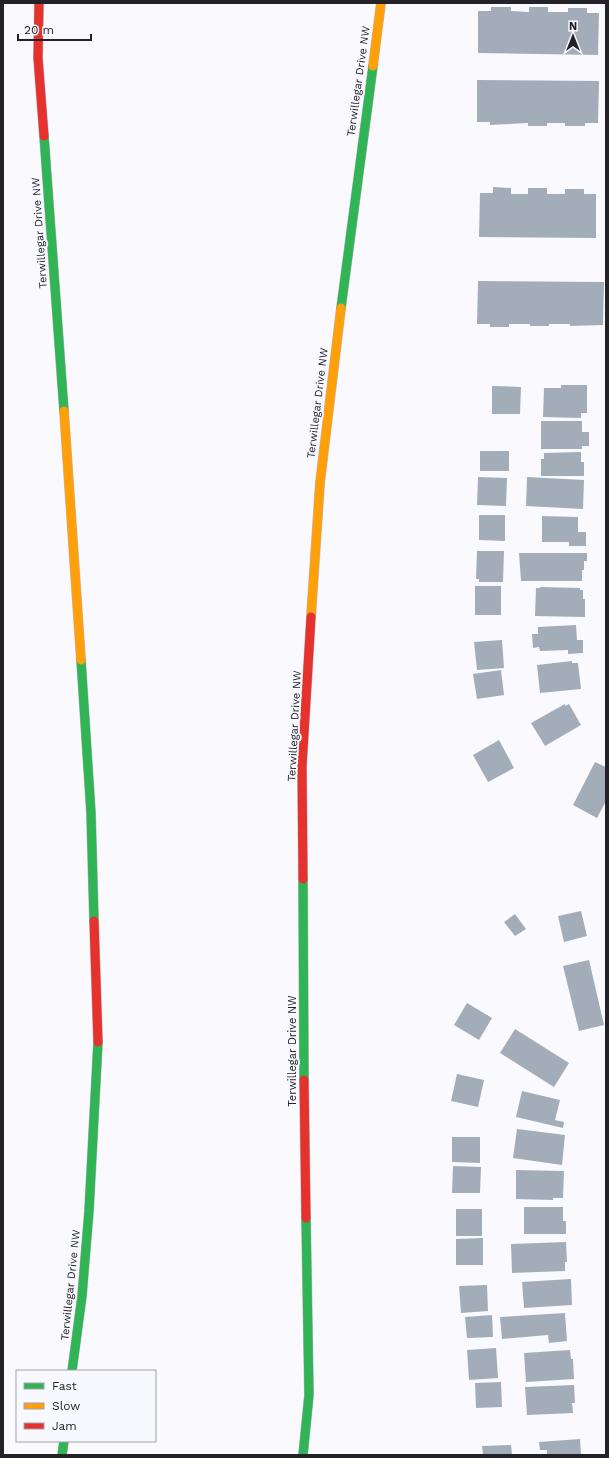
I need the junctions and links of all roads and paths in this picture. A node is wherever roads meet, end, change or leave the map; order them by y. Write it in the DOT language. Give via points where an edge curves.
graph roads {
  1 [pos="39,3"];
  2 [pos="381,3"];
  3 [pos="72,1370"];
  4 [pos="64,1442"];
  5 [pos="62,1455"];
  6 [pos="303,1455"];
  1 -- 3 [label="main road, Terwillegar Drive NW" via="38,58 91,813 98,1034 89,1211 82,1296"];
  2 -- 6 [label="main road, Terwillegar Drive NW" via="320,483 302,766 309,1395"];
  4 -- 5 [label="main road"];
}
